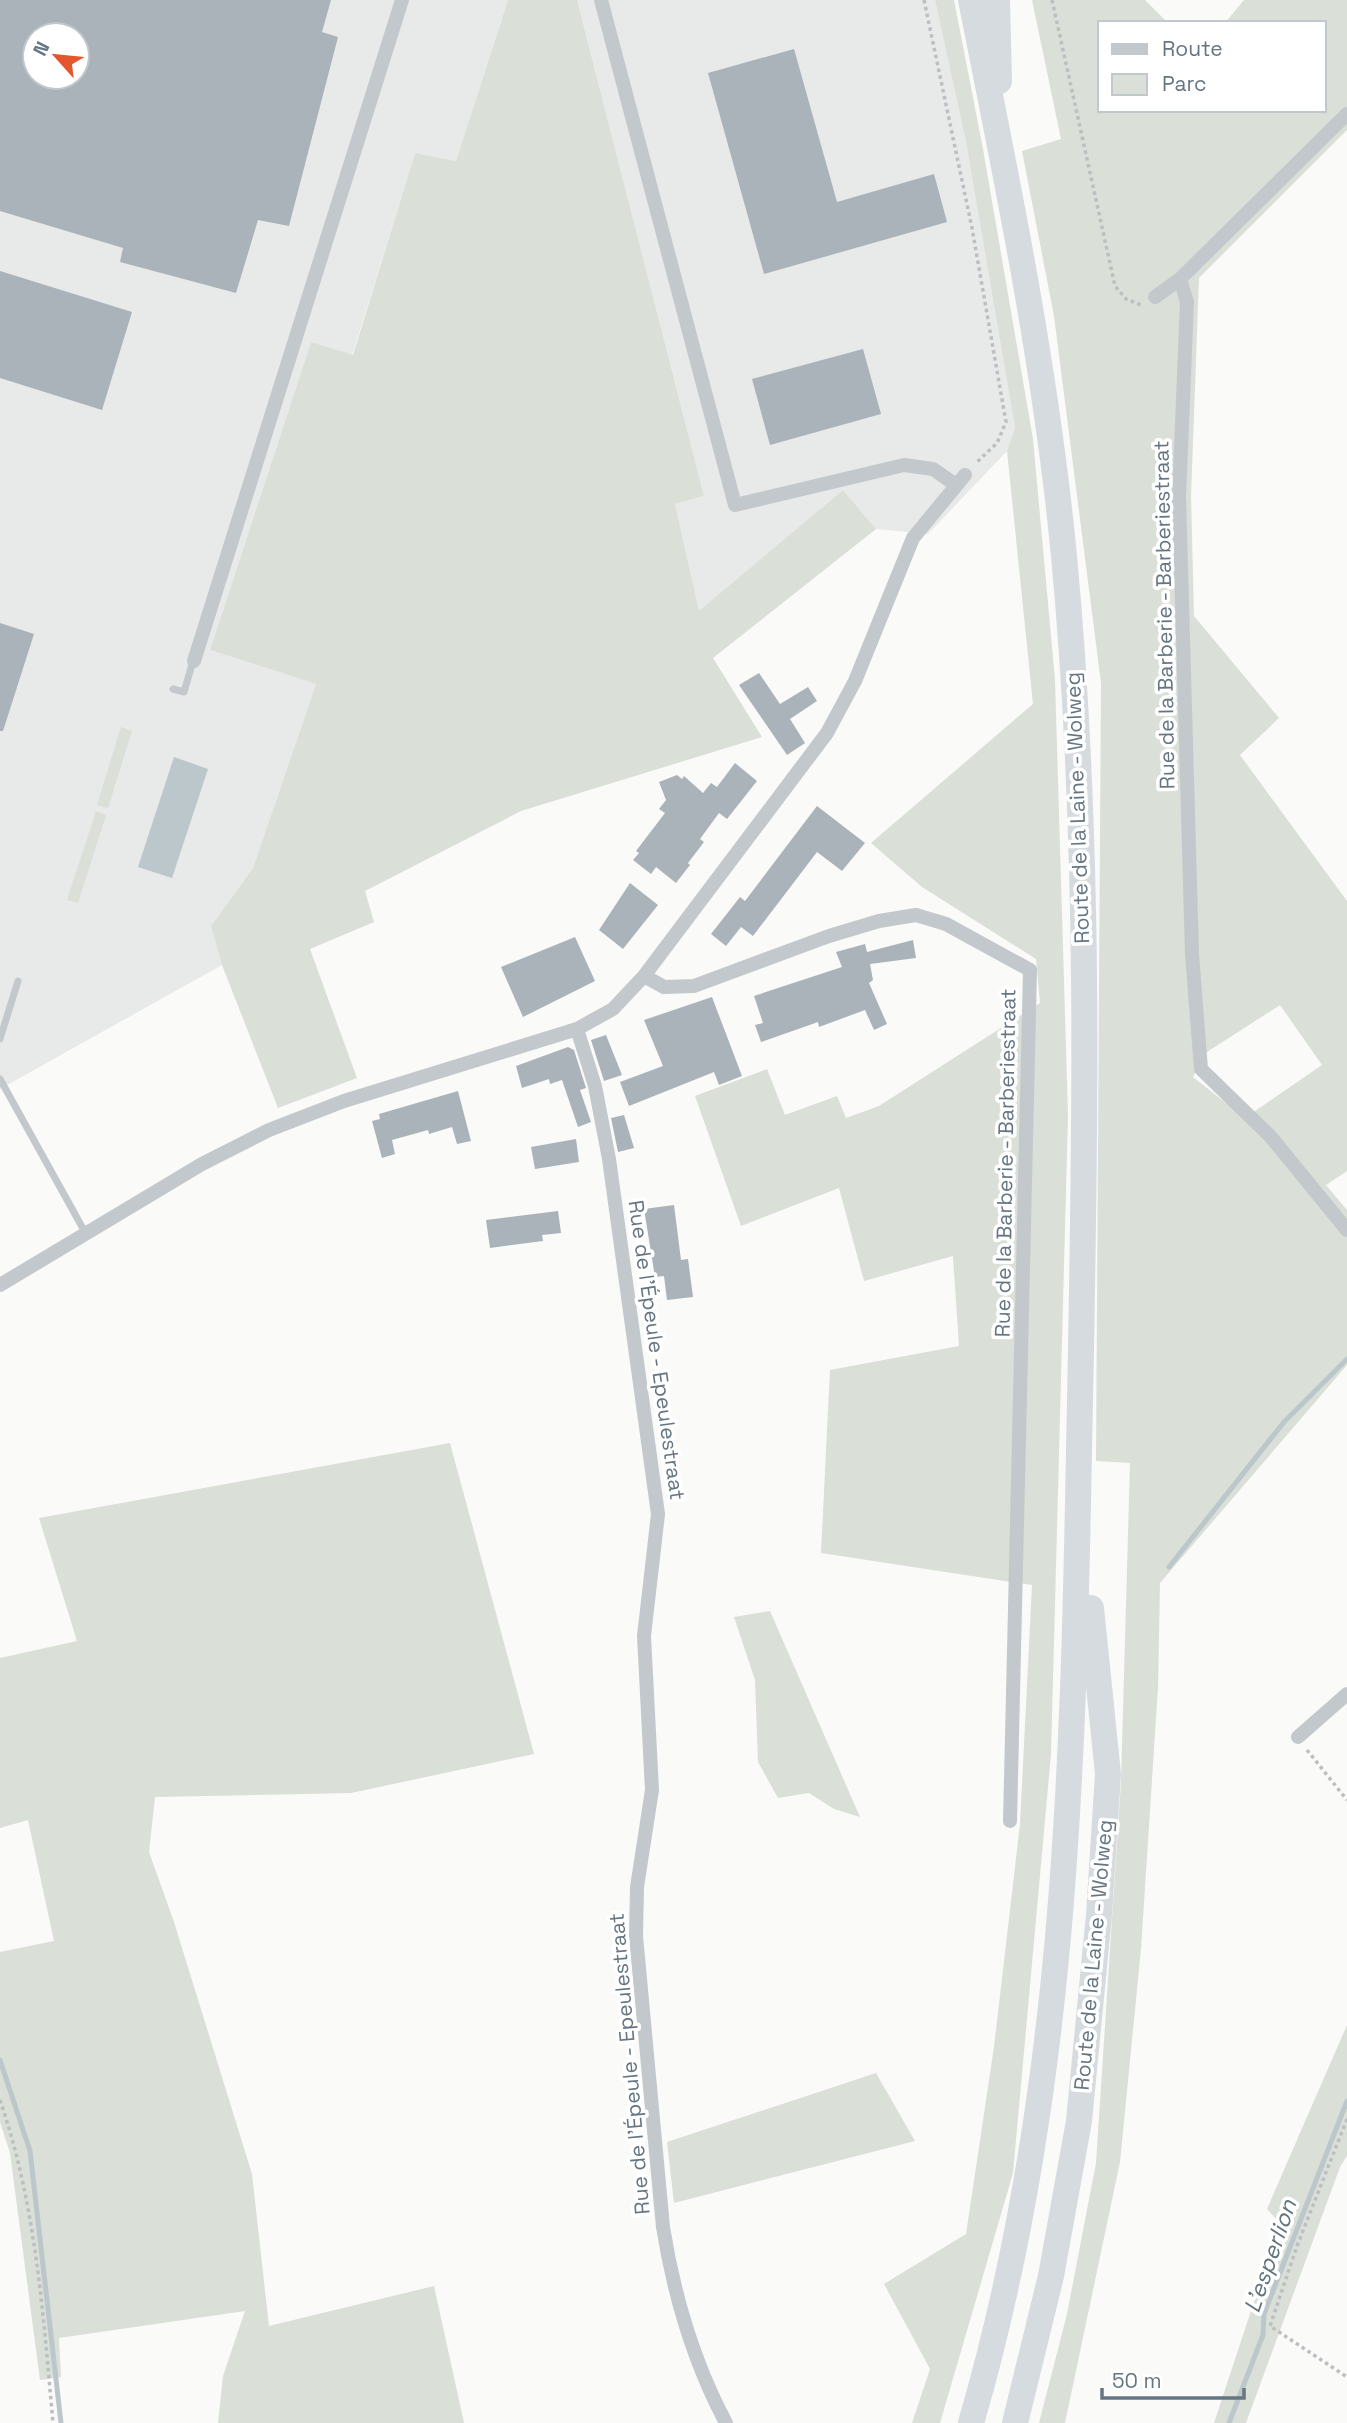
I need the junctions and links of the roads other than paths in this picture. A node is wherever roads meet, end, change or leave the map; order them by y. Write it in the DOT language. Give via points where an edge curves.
graph roads {
  1 [pos="402,0"];
  2 [pos="601,0"];
  3 [pos="971,0"];
  4 [pos="997,0"];
  5 [pos="1347,114"];
  6 [pos="1001,138"];
  7 [pos="1180,279"];
  8 [pos="1155,297"];
  9 [pos="194,661"];
  10 [pos="173,689"];
  11 [pos="645,976"];
  12 [pos="18,981"];
  13 [pos="577,1029"];
  14 [pos="0,1040"];
  15 [pos="0,1079"];
  16 [pos="1347,1230"];
  17 [pos="86,1234"];
  18 [pos="0,1285"];
  19 [pos="1079,1482"];
  20 [pos="1347,1693"];
  21 [pos="1298,1737"];
  22 [pos="1010,1821"];
  23 [pos="726,2423"];
  24 [pos="971,2423"];
  25 [pos="1015,2423"];
  1 -- 9 [label="street"];
  2 -- 11 [label="street" via="735,505 904,465 933,469 961,480 913,538 855,681 827,733"];
  3 -- 6 [label="highway, Route de la Laine - Wolweg"];
  4 -- 6 [label="highway, Route de la Laine - Wolweg"];
  5 -- 7 [label="street"];
  6 -- 19 [label="highway, Route de la Laine - Wolweg" via="1052,446 1082,831 1085,1111"];
  7 -- 8 [label="street"];
  7 -- 16 [label="street, Rue de la Barberie - Barberiestraat" via="1187,302 1179,498 1184,700 1200,1069 1269,1136"];
  9 -- 10 [label="lane" via="184,692"];
  11 -- 13 [label="street" via="613,1009"];
  11 -- 22 [label="street, Rue de la Barberie - Barberiestraat" via="664,987 694,986 829,936 916,915 946,924 1030,970"];
  12 -- 14 [label="lane"];
  13 -- 17 [label="street" via="344,1101 269,1130 202,1164"];
  13 -- 23 [label="street, Rue de l'Épeule - Epeulestraat" via="595,1086 609,1159 658,1514 645,1636 653,1790 637,1887 636,1936 663,2227 670,2275 686,2331"];
  15 -- 17 [label="lane"];
  17 -- 18 [label="street"];
  19 -- 24 [label="highway, Route de la Laine - Wolweg" via="1076,1679 1055,1992 1007,2288"];
  19 -- 25 [label="highway, Route de la Laine - Wolweg" via="1108,1774 1101,1889 1079,2121 1051,2277"];
  20 -- 21 [label="street"];
}
